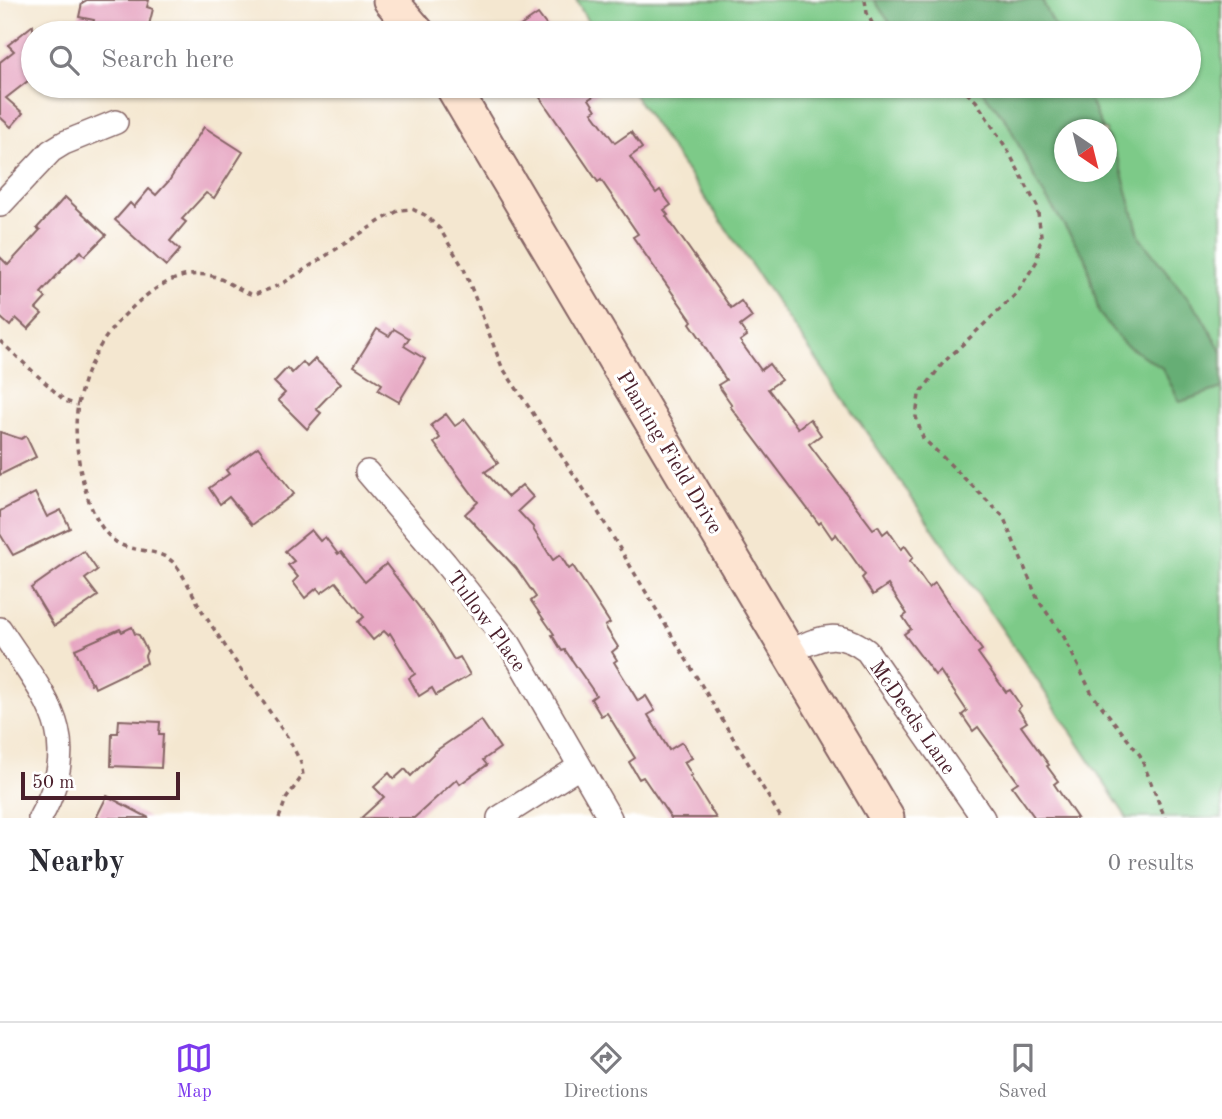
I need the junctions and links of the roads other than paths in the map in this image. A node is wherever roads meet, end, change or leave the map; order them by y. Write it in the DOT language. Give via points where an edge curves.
graph roads {
  1 [pos="390,0"];
  2 [pos="408,21"];
  3 [pos="459,98"];
  4 [pos="116,122"];
  5 [pos="0,205"];
  6 [pos="367,472"];
  7 [pos="0,629"];
  8 [pos="788,652"];
  9 [pos="579,768"];
  10 [pos="40,818"];
  11 [pos="499,818"];
  12 [pos="610,818"];
  13 [pos="887,818"];
  14 [pos="983,818"];
  1 -- 2 [label="street"];
  3 -- 8 [label="street, Planting Field Drive"];
  4 -- 5 [label="street" via="51,151"];
  6 -- 9 [label="street, Tullow Place" via="510,645"];
  7 -- 10 [label="street" via="46,699 59,732 60,767"];
  8 -- 13 [label="street, Planting Field Drive"];
  8 -- 14 [label="street, McDeeds Lane" via="821,638 837,637 854,641 867,651"];
  9 -- 11 [label="street"];
  9 -- 12 [label="street, Tullow Place"];
}
